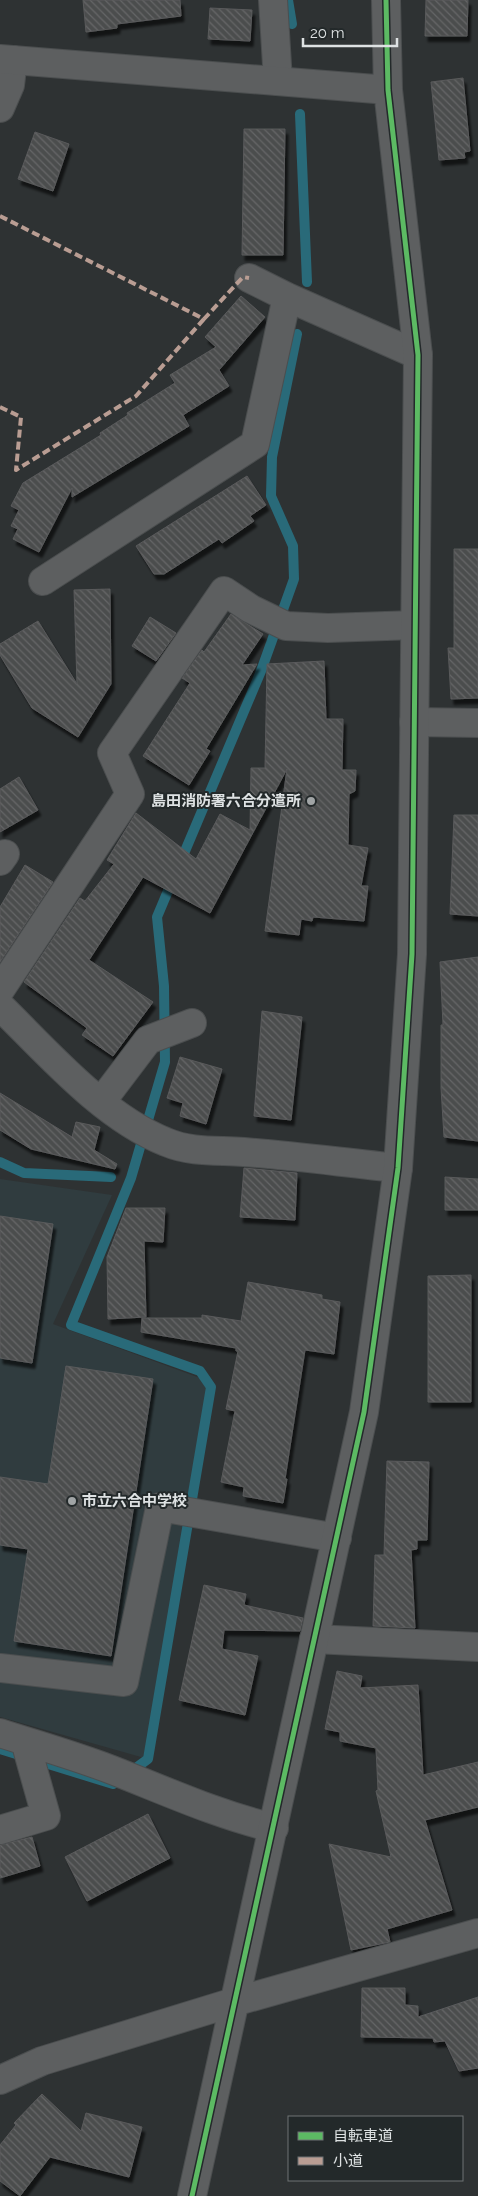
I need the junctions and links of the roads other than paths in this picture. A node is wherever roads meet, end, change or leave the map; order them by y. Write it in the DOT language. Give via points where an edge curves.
graph roads {
  1 [pos="273,0"];
  2 [pos="386,0"];
  3 [pos="7,59"];
  4 [pos="278,81"];
  5 [pos="388,90"];
  6 [pos="0,108"];
  7 [pos="249,278"];
  8 [pos="287,297"];
  9 [pos="418,355"];
  10 [pos="43,581"];
  11 [pos="415,625"];
  12 [pos="414,722"];
  13 [pos="478,723"];
  14 [pos="0,990"];
  15 [pos="0,1006"];
  16 [pos="189,1024"];
  17 [pos="101,1102"];
  18 [pos="398,1168"];
  19 [pos="337,1538"];
  20 [pos="314,1639"];
  21 [pos="478,1647"];
  22 [pos="0,1668"];
  23 [pos="13,1737"];
  24 [pos="274,1828"];
  25 [pos="0,1830"];
  26 [pos="478,1933"];
  27 [pos="234,2002"];
  28 [pos="0,2080"];
  29 [pos="192,2196"];
  1 -- 4 [label="street"];
  2 -- 5 [label="street"];
  3 -- 4 [label="street"];
  3 -- 6 [label="street" via="10,85"];
  4 -- 5 [label="street"];
  5 -- 9 [label="street"];
  7 -- 8 [label="street"];
  8 -- 9 [label="street"];
  8 -- 10 [label="street" via="255,444"];
  9 -- 11 [label="street"];
  11 -- 12 [label="street"];
  11 -- 14 [label="street" via="286,626 224,591 112,753 130,794"];
  12 -- 13 [label="street"];
  12 -- 18 [label="street" via="412,954"];
  15 -- 17 [label="street"];
  16 -- 17 [label="street" via="148,1040"];
  17 -- 18 [label="street" via="165,1142 192,1150"];
  18 -- 19 [label="street" via="364,1412"];
  19 -- 20 [label="street"];
  19 -- 22 [label="street" via="160,1507 124,1682"];
  20 -- 21 [label="street"];
  20 -- 24 [label="street"];
  23 -- 24 [label="street" via="111,1770 182,1799"];
  23 -- 25 [label="street" via="46,1816"];
  24 -- 27 [label="street"];
  26 -- 27 [label="street"];
  27 -- 28 [label="street" via="42,2061"];
  27 -- 29 [label="street"];
}
